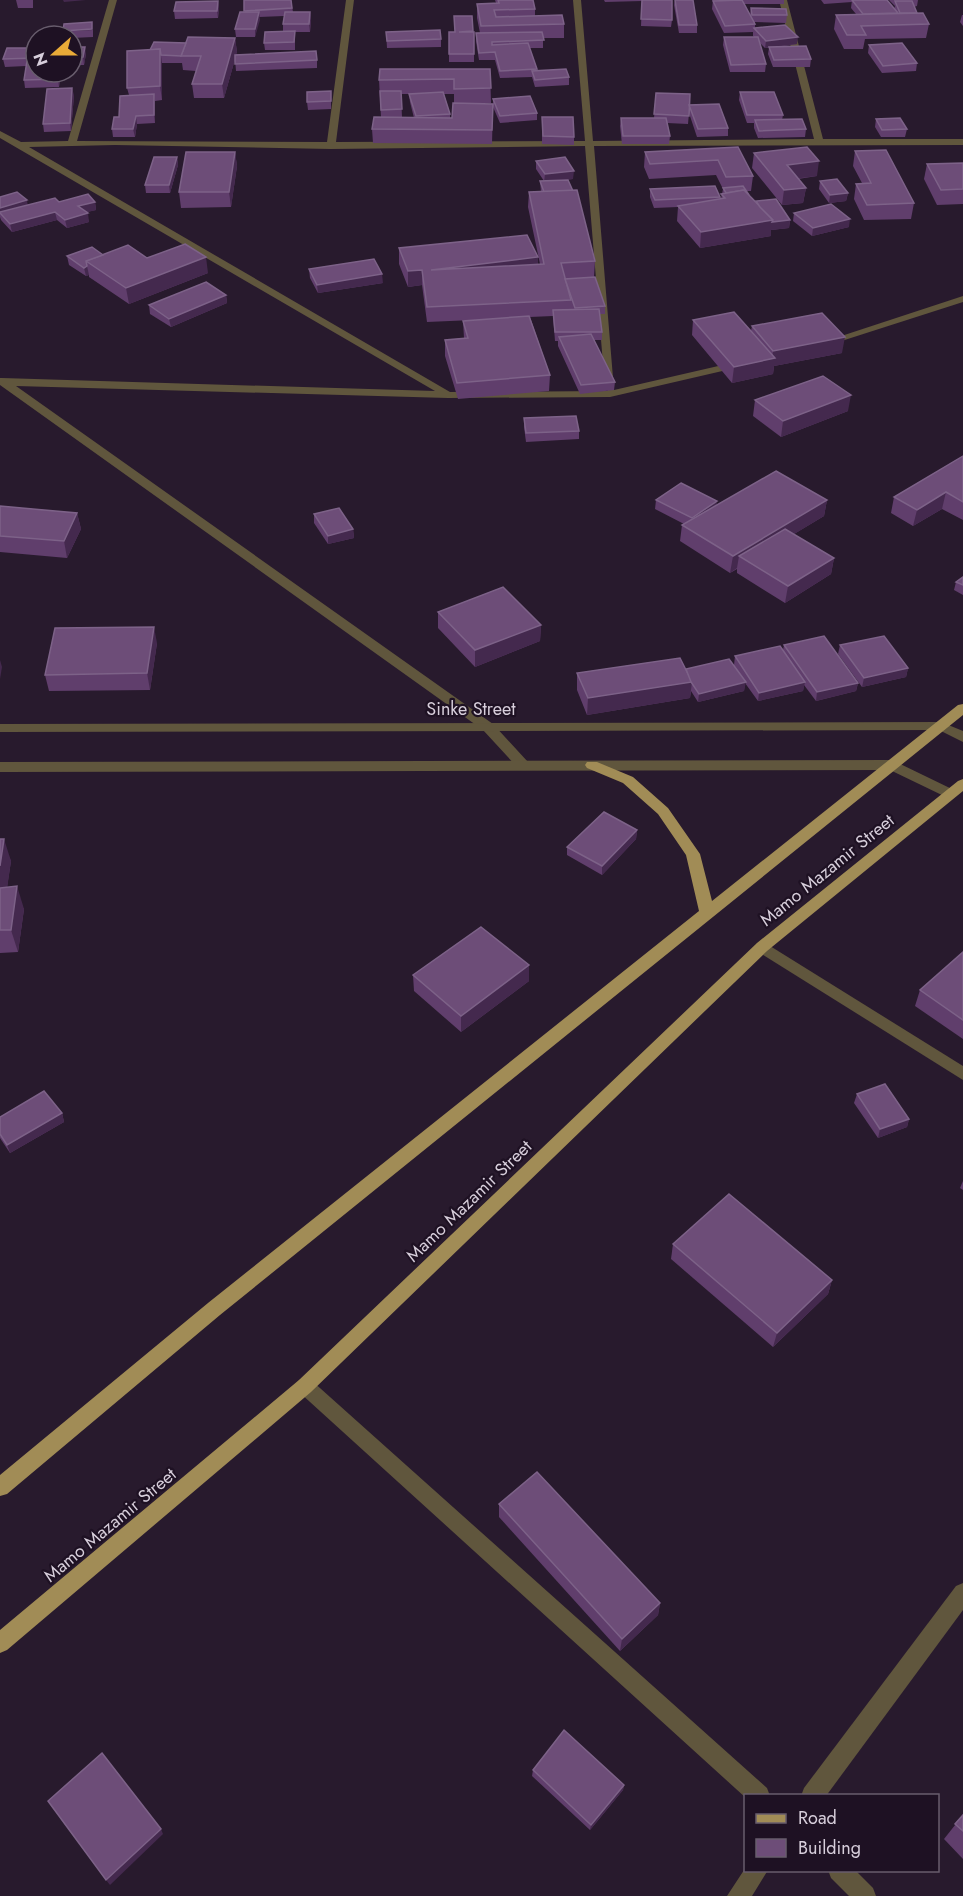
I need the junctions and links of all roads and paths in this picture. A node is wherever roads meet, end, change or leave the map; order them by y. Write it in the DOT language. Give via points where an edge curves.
graph roads {
  1 [pos="113,0"];
  2 [pos="350,0"];
  3 [pos="577,0"];
  4 [pos="783,0"];
  5 [pos="0,134"];
  6 [pos="819,141"];
  7 [pos="963,142"];
  8 [pos="72,143"];
  9 [pos="19,145"];
  10 [pos="589,145"];
  11 [pos="331,146"];
  12 [pos="963,300"];
  13 [pos="815,346"];
  14 [pos="747,363"];
  15 [pos="1,381"];
  16 [pos="610,394"];
  17 [pos="448,395"];
  18 [pos="963,708"];
  19 [pos="941,726"];
  20 [pos="488,727"];
  21 [pos="0,728"];
  22 [pos="963,737"];
  23 [pos="523,765"];
  24 [pos="592,765"];
  25 [pos="892,765"];
  26 [pos="0,766"];
  27 [pos="957,789"];
  28 [pos="706,912"];
  29 [pos="762,947"];
  30 [pos="963,1074"];
  31 [pos="305,1386"];
  32 [pos="0,1487"];
  33 [pos="963,1593"];
  34 [pos="0,1643"];
  35 [pos="757,1794"];
  36 [pos="813,1794"];
  37 [pos="756,1872"];
  38 [pos="841,1872"];
  39 [pos="738,1896"];
  40 [pos="865,1896"];
  1 -- 8 [label="street"];
  2 -- 11 [label="street"];
  3 -- 10 [label="street"];
  4 -- 6 [label="street"];
  5 -- 9 [label="street"];
  6 -- 7 [label="street"];
  6 -- 10 [label="street"];
  8 -- 9 [label="street"];
  8 -- 11 [label="street"];
  9 -- 17 [label="street"];
  10 -- 11 [label="street"];
  10 -- 16 [label="street"];
  12 -- 13 [label="street"];
  14 -- 16 [label="street"];
  15 -- 17 [label="street"];
  15 -- 20 [label="street"];
  16 -- 17 [label="street"];
  18 -- 19 [label="main road"];
  19 -- 20 [label="street, Sinke Street"];
  19 -- 22 [label="street"];
  19 -- 25 [label="main road"];
  20 -- 21 [label="street, Sinke Street"];
  20 -- 23 [label="street"];
  23 -- 24 [label="street"];
  23 -- 26 [label="street"];
  24 -- 25 [label="street"];
  24 -- 28 [label="main road" via="628,780 663,811 693,854"];
  25 -- 27 [label="street"];
  25 -- 28 [label="main road"];
  27 -- 29 [label="main road, Mamo Mazamir Street"];
  28 -- 32 [label="main road"];
  29 -- 30 [label="street"];
  29 -- 31 [label="main road, Mamo Mazamir Street"];
  31 -- 34 [label="main road, Mamo Mazamir Street"];
  31 -- 35 [label="street"];
  33 -- 36 [label="street"];
  37 -- 39 [label="street"];
  38 -- 40 [label="street"];
}
